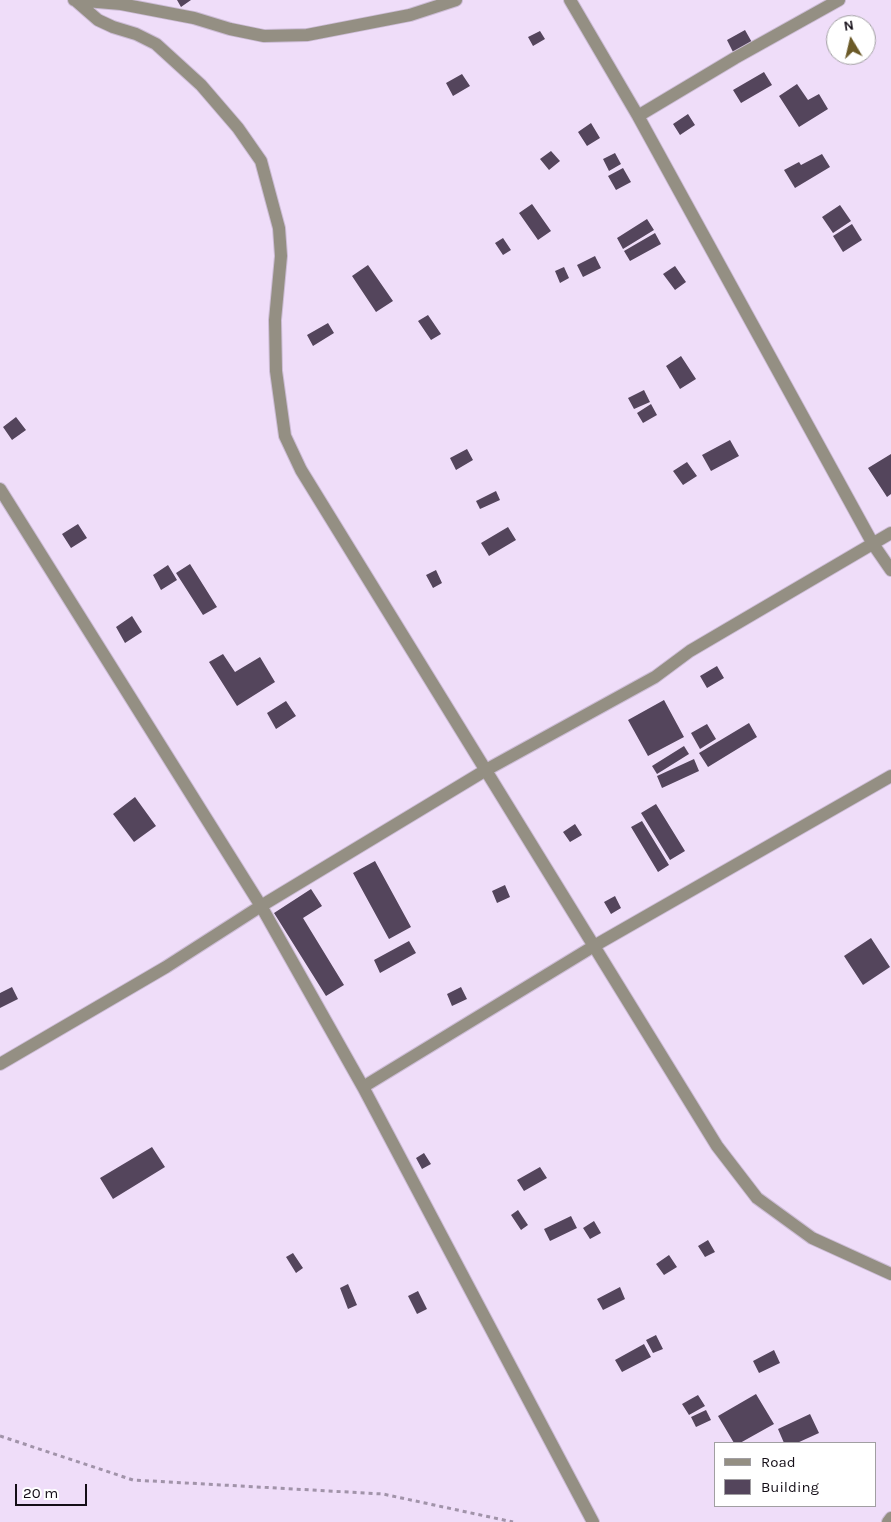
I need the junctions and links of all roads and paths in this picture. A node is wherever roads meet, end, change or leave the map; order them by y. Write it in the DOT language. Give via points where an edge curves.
graph roads {
  1 [pos="75,0"];
  2 [pos="456,0"];
  3 [pos="570,0"];
  4 [pos="839,0"];
  5 [pos="638,116"];
  6 [pos="0,489"];
  7 [pos="891,533"];
  8 [pos="873,544"];
  9 [pos="891,570"];
  10 [pos="486,770"];
  11 [pos="891,776"];
  12 [pos="261,906"];
  13 [pos="594,946"];
  14 [pos="0,1064"];
  15 [pos="363,1087"];
  16 [pos="891,1274"];
  17 [pos="0,1436"];
  18 [pos="891,1518"];
  19 [pos="513,1522"];
  20 [pos="593,1522"];
  21 [pos="888,1522"];
  1 -- 2 [label="street" via="121,4 264,36 307,34 410,15"];
  1 -- 10 [label="street" via="98,20 156,44 201,85 261,161 279,228 281,256 276,371 285,436 301,470"];
  3 -- 5 [label="street"];
  4 -- 5 [label="street"];
  5 -- 8 [label="street"];
  6 -- 12 [label="street"];
  7 -- 8 [label="street"];
  8 -- 9 [label="street"];
  8 -- 10 [label="street" via="690,651 655,677"];
  10 -- 12 [label="street"];
  10 -- 13 [label="street"];
  11 -- 13 [label="street"];
  12 -- 14 [label="street" via="166,967"];
  12 -- 15 [label="street"];
  13 -- 15 [label="street"];
  13 -- 16 [label="street" via="716,1146 757,1198 812,1238"];
  15 -- 20 [label="street"];
  17 -- 19 [label="path" via="133,1480 383,1494"];
  18 -- 21 [label="street"];
}
